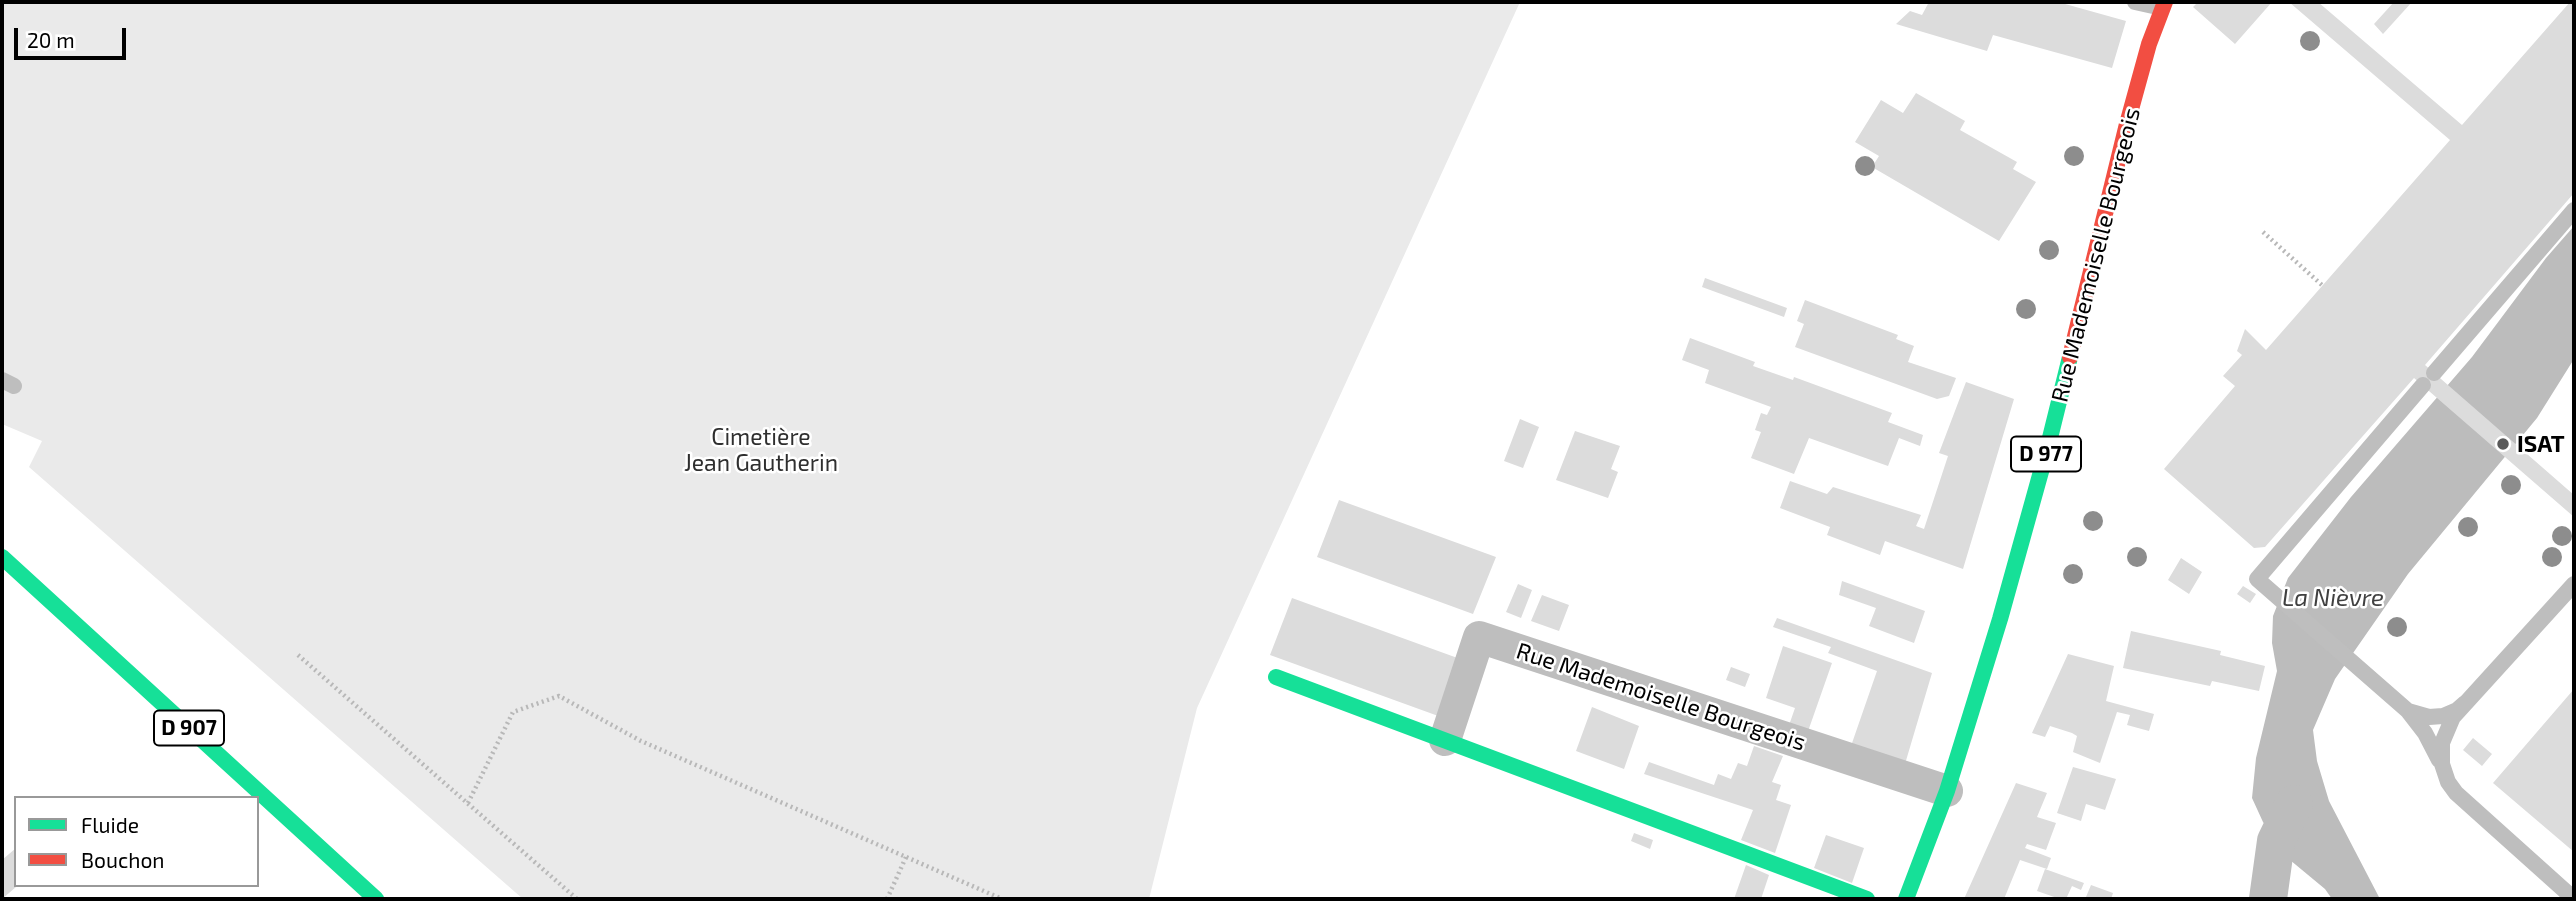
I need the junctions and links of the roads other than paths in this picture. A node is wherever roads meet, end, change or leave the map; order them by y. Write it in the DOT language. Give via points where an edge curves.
graph roads {
  1 [pos="2135,2"];
  2 [pos="2164,5"];
  3 [pos="2574,210"];
  4 [pos="2434,373"];
  5 [pos="2423,386"];
  6 [pos="2,557"];
  7 [pos="2574,584"];
  8 [pos="1276,677"];
  9 [pos="2465,703"];
  10 [pos="2408,711"];
  11 [pos="1444,740"];
  12 [pos="2448,782"];
  13 [pos="1947,791"];
  14 [pos="2573,898"];
  15 [pos="376,899"];
  16 [pos="1867,899"];
  17 [pos="1906,899"];
  1 -- 2 [label="lane"];
  2 -- 13 [label="main road, Rue Mademoiselle Bourgeois / D 977" via="2127,124 2048,450"];
  3 -- 4 [label="lane"];
  5 -- 10 [label="lane" via="2257,579"];
  6 -- 15 [label="main road, D 907"];
  7 -- 9 [label="lane"];
  8 -- 11 [label="main road"];
  9 -- 10 [label="lane" via="2443,716"];
  9 -- 12 [label="lane" via="2442,743"];
  10 -- 12 [label="lane" via="2434,748"];
  11 -- 13 [label="street, Rue Mademoiselle Bourgeois" via="1479,637"];
  11 -- 16 [label="main road"];
  12 -- 14 [label="lane"];
  13 -- 17 [label="main road, Rue Mademoiselle Bourgeois / D 977"];
}
